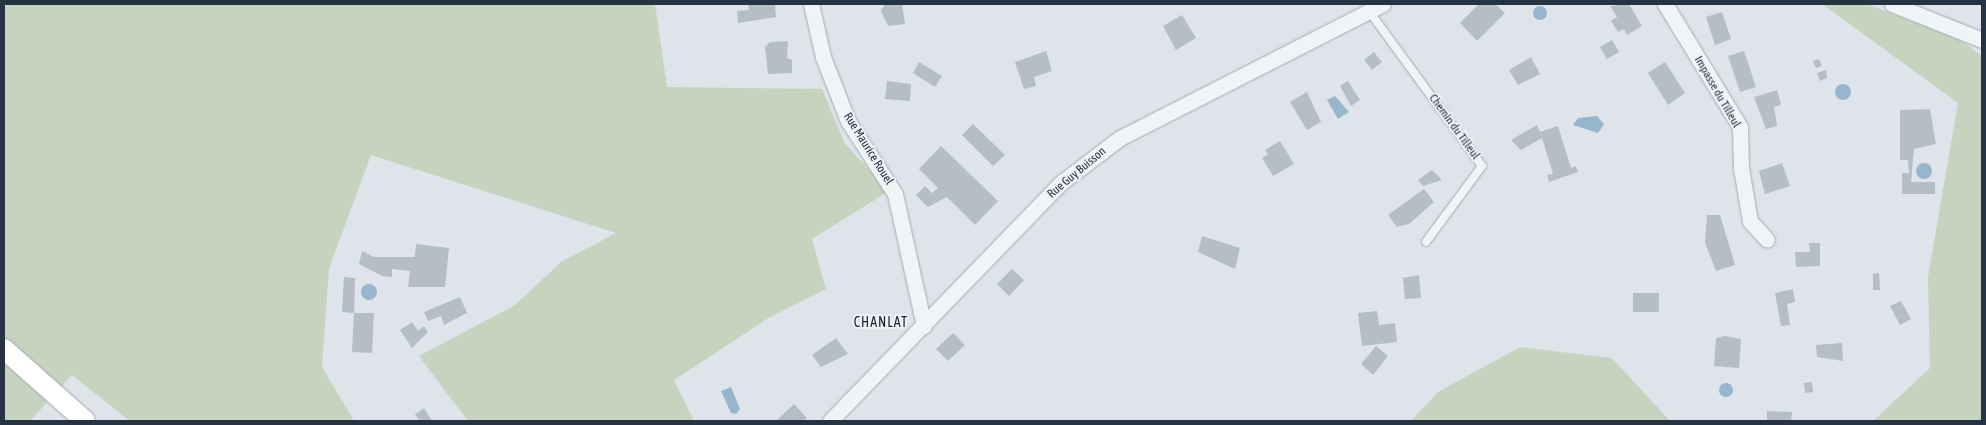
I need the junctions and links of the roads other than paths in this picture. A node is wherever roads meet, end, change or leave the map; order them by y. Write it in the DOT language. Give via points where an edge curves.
graph roads {
  1 [pos="811,4"];
  2 [pos="1383,4"];
  3 [pos="1664,4"];
  4 [pos="1892,4"];
  5 [pos="1369,12"];
  6 [pos="1982,40"];
  7 [pos="1767,240"];
  8 [pos="1426,242"];
  9 [pos="924,326"];
  10 [pos="4,349"];
  11 [pos="85,421"];
  12 [pos="830,421"];
  1 -- 9 [label="street, Rue Maurice Rouel" via="823,57 848,120 895,194"];
  2 -- 5 [label="street, Rue Guy Buisson"];
  3 -- 7 [label="street, Impasse du Tilleul" via="1740,127 1741,168 1750,221"];
  4 -- 6 [label="street"];
  5 -- 8 [label="lane, Chemin du Tilleul" via="1482,166"];
  5 -- 9 [label="street, Rue Guy Buisson" via="1120,138 1062,182"];
  9 -- 12 [label="street, Rue Guy Buisson"];
  10 -- 11 [label="main road"];
}
